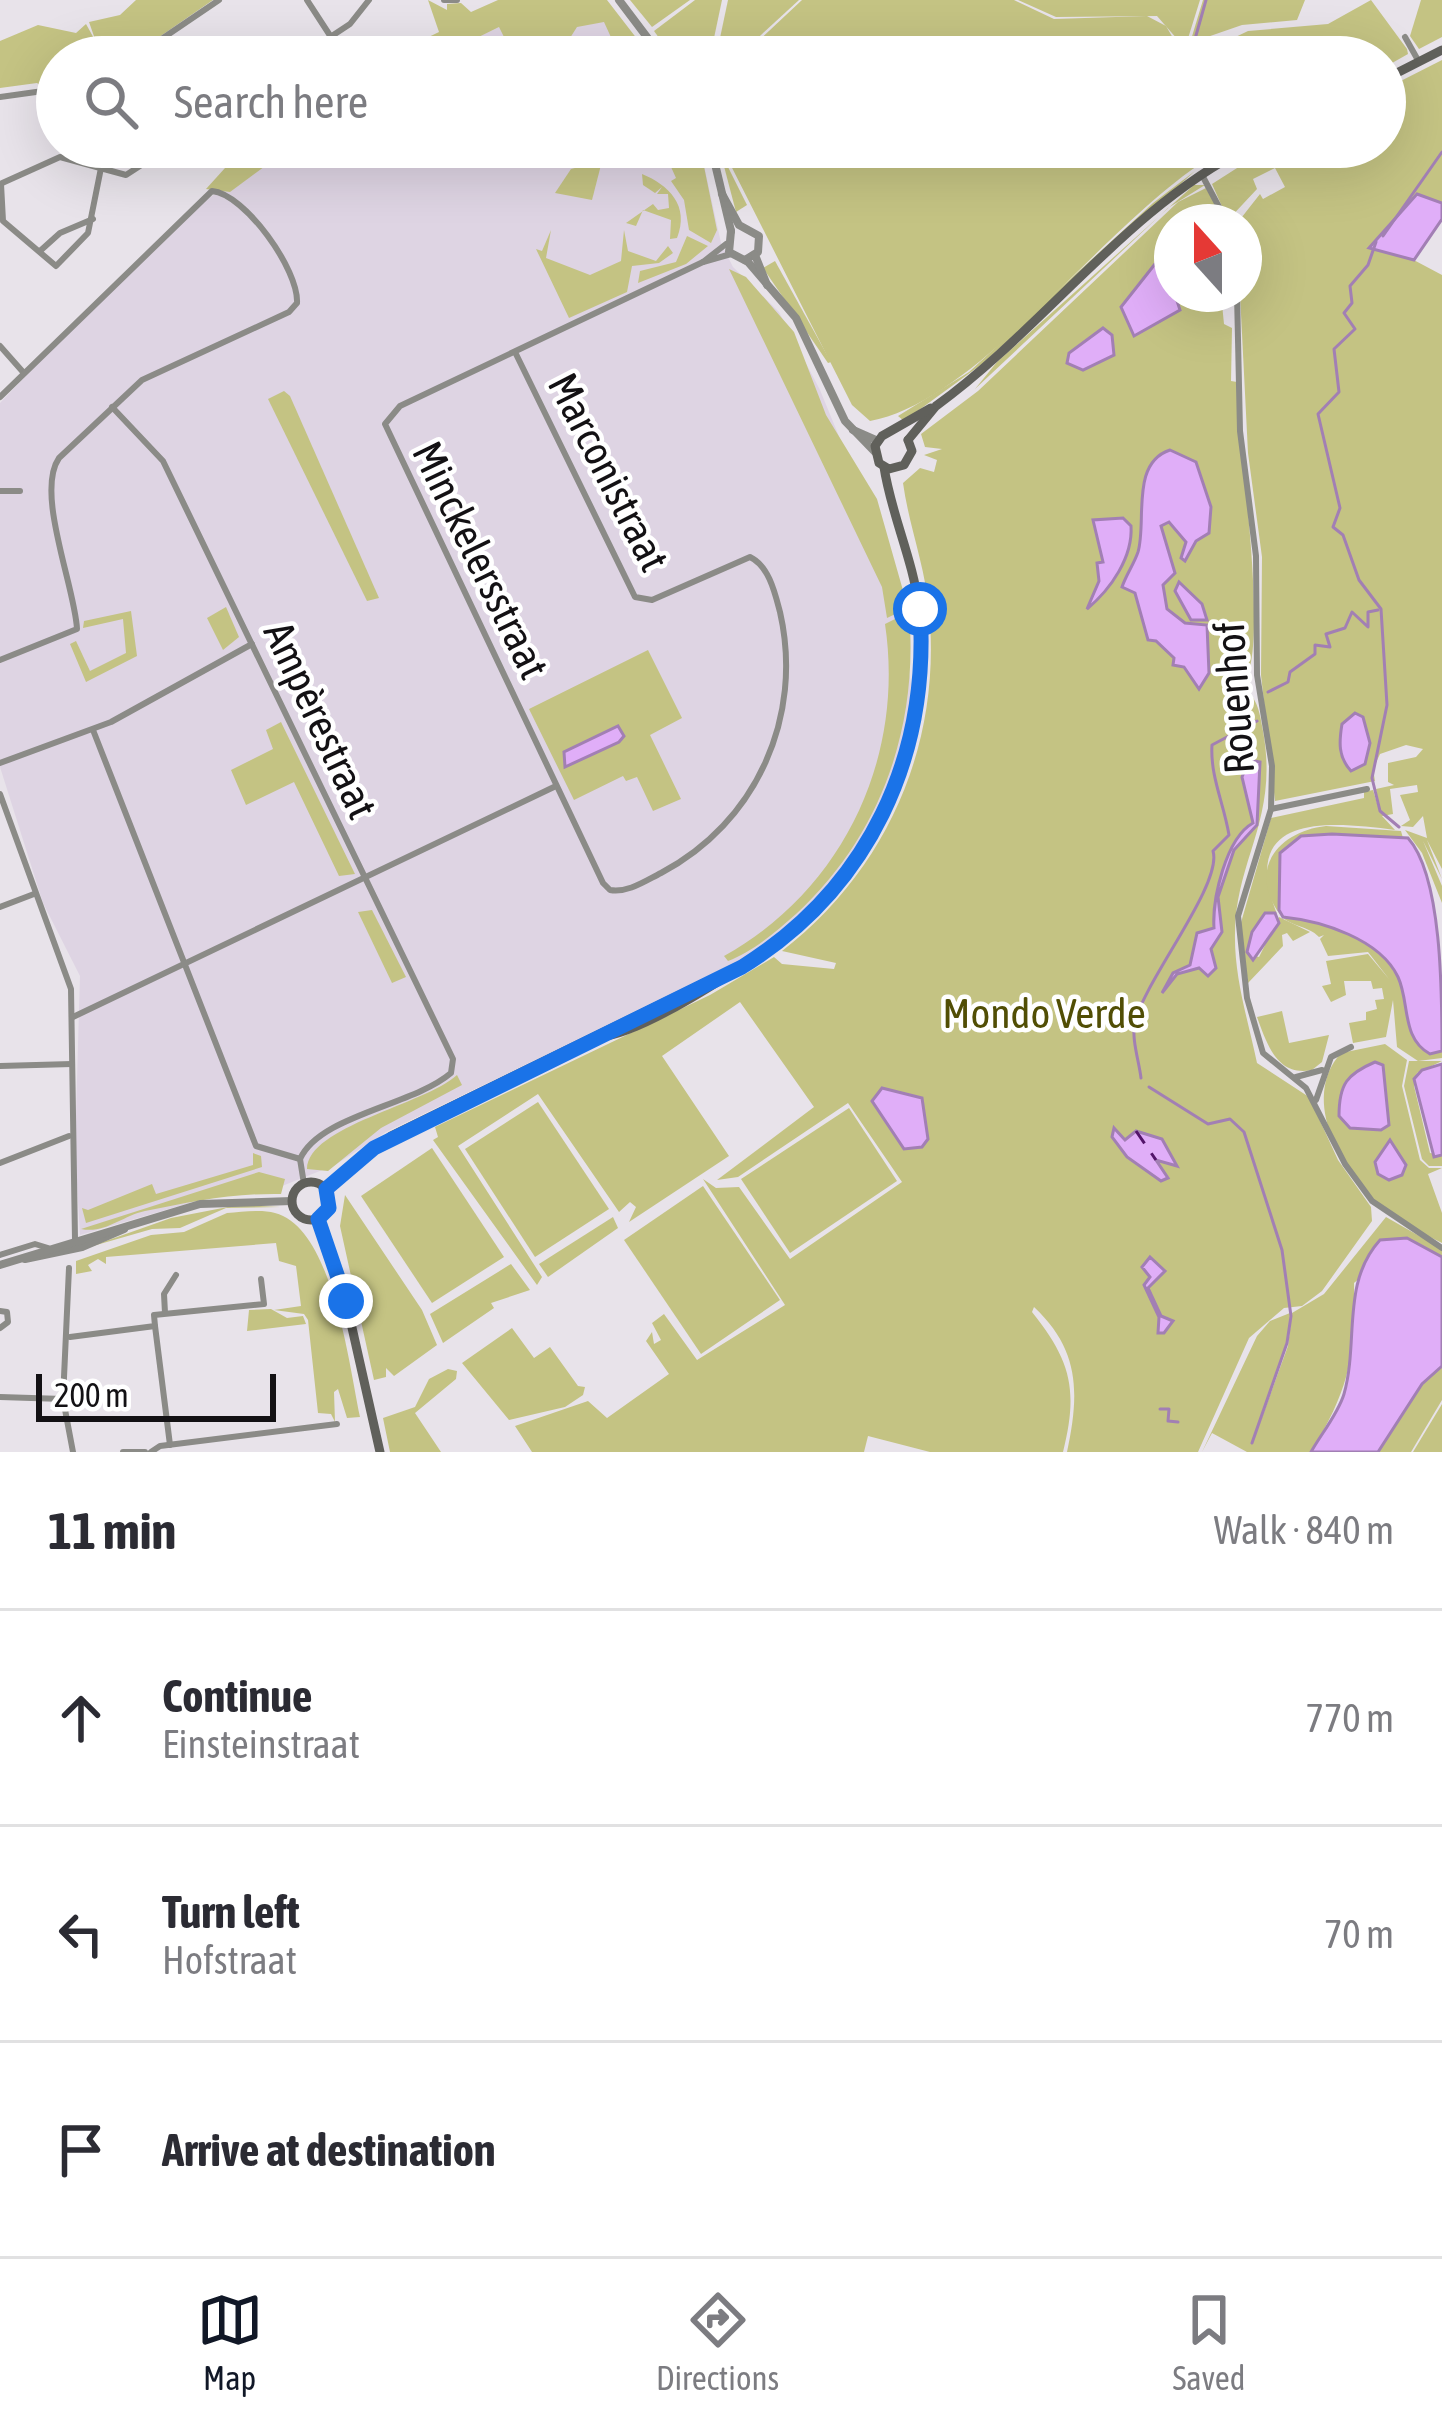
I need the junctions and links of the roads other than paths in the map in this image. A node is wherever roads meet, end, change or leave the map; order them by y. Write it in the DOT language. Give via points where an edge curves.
graph roads {
  1 [pos="219,0"];
  2 [pos="307,0"];
  3 [pos="369,0"];
  4 [pos="444,0"];
  5 [pos="457,0"];
  6 [pos="619,0"];
  7 [pos="166,36"];
  8 [pos="331,36"];
  9 [pos="333,36"];
  10 [pos="646,36"];
  11 [pos="1406,37"];
  12 [pos="1442,50"];
  13 [pos="1419,62"];
  14 [pos="1406,68"];
  15 [pos="36,92"];
  16 [pos="0,97"];
  17 [pos="36,167"];
  18 [pos="139,168"];
  19 [pos="716,168"];
  20 [pos="1214,168"];
  21 [pos="101,169"];
  22 [pos="1202,175"];
  23 [pos="1,184"];
  24 [pos="722,194"];
  25 [pos="1217,204"];
  26 [pos="93,219"];
  27 [pos="742,226"];
  28 [pos="731,231"];
  29 [pos="726,244"];
  30 [pos="40,251"];
  31 [pos="731,254"];
  32 [pos="750,258"];
  33 [pos="703,262"];
  34 [pos="1237,312"];
  35 [pos="0,346"];
  36 [pos="515,352"];
  37 [pos="23,372"];
  38 [pos="0,397"];
  39 [pos="936,406"];
  40 [pos="112,407"];
  41 [pos="894,433"];
  42 [pos="908,440"];
  43 [pos="876,447"];
  44 [pos="889,468"];
  45 [pos="20,490"];
  46 [pos="0,491"];
  47 [pos="252,644"];
  48 [pos="0,660"];
  49 [pos="93,730"];
  50 [pos="0,763"];
  51 [pos="556,786"];
  52 [pos="1367,789"];
  53 [pos="0,794"];
  54 [pos="1271,809"];
  55 [pos="10,824"];
  56 [pos="0,828"];
  57 [pos="363,881"];
  58 [pos="34,894"];
  59 [pos="0,907"];
  60 [pos="184,966"];
  61 [pos="73,1017"];
  62 [pos="1351,1047"];
  63 [pos="1,1064"];
  64 [pos="72,1064"];
  65 [pos="1323,1070"];
  66 [pos="1292,1076"];
  67 [pos="1316,1103"];
  68 [pos="70,1136"];
  69 [pos="300,1159"];
  70 [pos="0,1163"];
  71 [pos="304,1184"];
  72 [pos="326,1189"];
  73 [pos="292,1201"];
  74 [pos="318,1219"];
  75 [pos="131,1225"];
  76 [pos="75,1239"];
  77 [pos="48,1247"];
  78 [pos="1442,1248"];
  79 [pos="0,1255"];
  80 [pos="20,1259"];
  81 [pos="0,1265"];
  82 [pos="69,1268"];
  83 [pos="176,1275"];
  84 [pos="261,1279"];
  85 [pos="0,1311"];
  86 [pos="165,1313"];
  87 [pos="155,1326"];
  88 [pos="0,1328"];
  89 [pos="70,1337"];
  90 [pos="0,1396"];
  91 [pos="63,1400"];
  92 [pos="337,1424"];
  93 [pos="170,1445"];
  94 [pos="73,1452"];
  95 [pos="123,1452"];
  96 [pos="148,1452"];
  97 [pos="380,1452"];
  1 -- 7 [label="street"];
  2 -- 8 [label="street"];
  3 -- 9 [label="street"];
  4 -- 5 [label="street"];
  6 -- 10 [label="street"];
  11 -- 13 [label="street"];
  12 -- 13 [label="main road"];
  13 -- 14 [label="main road"];
  15 -- 16 [label="street"];
  17 -- 23 [label="street"];
  18 -- 21 [label="street"];
  19 -- 24 [label="street"];
  20 -- 22 [label="main road"];
  21 -- 26 [label="street"];
  22 -- 25 [label="street"];
  22 -- 39 [label="main road"];
  23 -- 30 [label="street" via="4,221"];
  24 -- 27 [label="street"];
  24 -- 28 [label="street"];
  26 -- 30 [label="street"];
  26 -- 30 [label="street" via="58,265"];
  27 -- 28 [label="street"];
  27 -- 32 [label="street" via="759,236"];
  28 -- 29 [label="street"];
  29 -- 31 [label="street"];
  29 -- 33 [label="street, Minckelersstraat"];
  31 -- 32 [label="street"];
  31 -- 33 [label="street, Minckelersstraat"];
  32 -- 43 [label="street" via="801,325 851,430"];
  33 -- 36 [label="street, Minckelersstraat"];
  34 -- 54 [label="street, Rouenhof"];
  35 -- 37 [label="street"];
  36 -- 51 [label="street, Minckelersstraat" via="400,406 385,424"];
  36 -- 51 [label="street, Marconistraat" via="634,597 652,600 755,558 776,597 785,645 785,699 768,761 734,815 678,864 610,890"];
  37 -- 38 [label="street"];
  37 -- 40 [label="street" via="212,191 235,202 271,241 297,303 142,380"];
  39 -- 41 [label="main road"];
  39 -- 42 [label="main road"];
  40 -- 47 [label="street, Ampèrestraat" via="164,461"];
  40 -- 48 [label="street" via="53,466 54,520 77,629"];
  41 -- 42 [label="main road"];
  41 -- 43 [label="main road"];
  42 -- 44 [label="main road" via="911,457"];
  43 -- 44 [label="main road"];
  44 -- 72 [label="main road" via="920,618 918,713 878,827 848,873 808,918 742,967 392,1136"];
  45 -- 46 [label="street"];
  47 -- 49 [label="street"];
  47 -- 57 [label="street, Ampèrestraat"];
  49 -- 50 [label="street"];
  49 -- 60 [label="street"];
  51 -- 57 [label="street"];
  52 -- 54 [label="street"];
  53 -- 55 [label="street"];
  54 -- 66 [label="street, Rouenhof" via="1238,916 1238,943 1259,1046"];
  55 -- 56 [label="street"];
  55 -- 58 [label="street"];
  57 -- 60 [label="street"];
  57 -- 69 [label="street, Ampèrestraat" via="452,1071 319,1135"];
  58 -- 59 [label="street"];
  58 -- 61 [label="street" via="68,973"];
  60 -- 61 [label="street"];
  60 -- 69 [label="street" via="256,1146"];
  61 -- 64 [label="street"];
  62 -- 65 [label="street"];
  63 -- 64 [label="street"];
  64 -- 68 [label="street"];
  65 -- 66 [label="street"];
  65 -- 67 [label="street"];
  66 -- 67 [label="street, Rouenhof"];
  67 -- 78 [label="street, Rouenhof" via="1345,1164 1380,1211"];
  68 -- 70 [label="street"];
  68 -- 76 [label="street"];
  69 -- 71 [label="street"];
  71 -- 72 [label="main road"];
  71 -- 73 [label="main road"];
  72 -- 74 [label="main road" via="329,1208"];
  73 -- 74 [label="main road" via="299,1215"];
  73 -- 75 [label="street" via="222,1200"];
  74 -- 97 [label="main road"];
  75 -- 76 [label="street"];
  75 -- 80 [label="street" via="82,1247"];
  76 -- 77 [label="street"];
  77 -- 79 [label="street"];
  77 -- 80 [label="street"];
  80 -- 81 [label="street"];
  82 -- 89 [label="street"];
  83 -- 86 [label="street" via="164,1294"];
  84 -- 86 [label="street" via="264,1304"];
  85 -- 88 [label="street" via="8,1312"];
  86 -- 87 [label="street" via="154,1315"];
  87 -- 89 [label="street"];
  87 -- 93 [label="street"];
  89 -- 91 [label="street"];
  90 -- 91 [label="street"];
  91 -- 94 [label="street"];
  92 -- 93 [label="street"];
  93 -- 96 [label="street"];
  95 -- 96 [label="street"];
}
